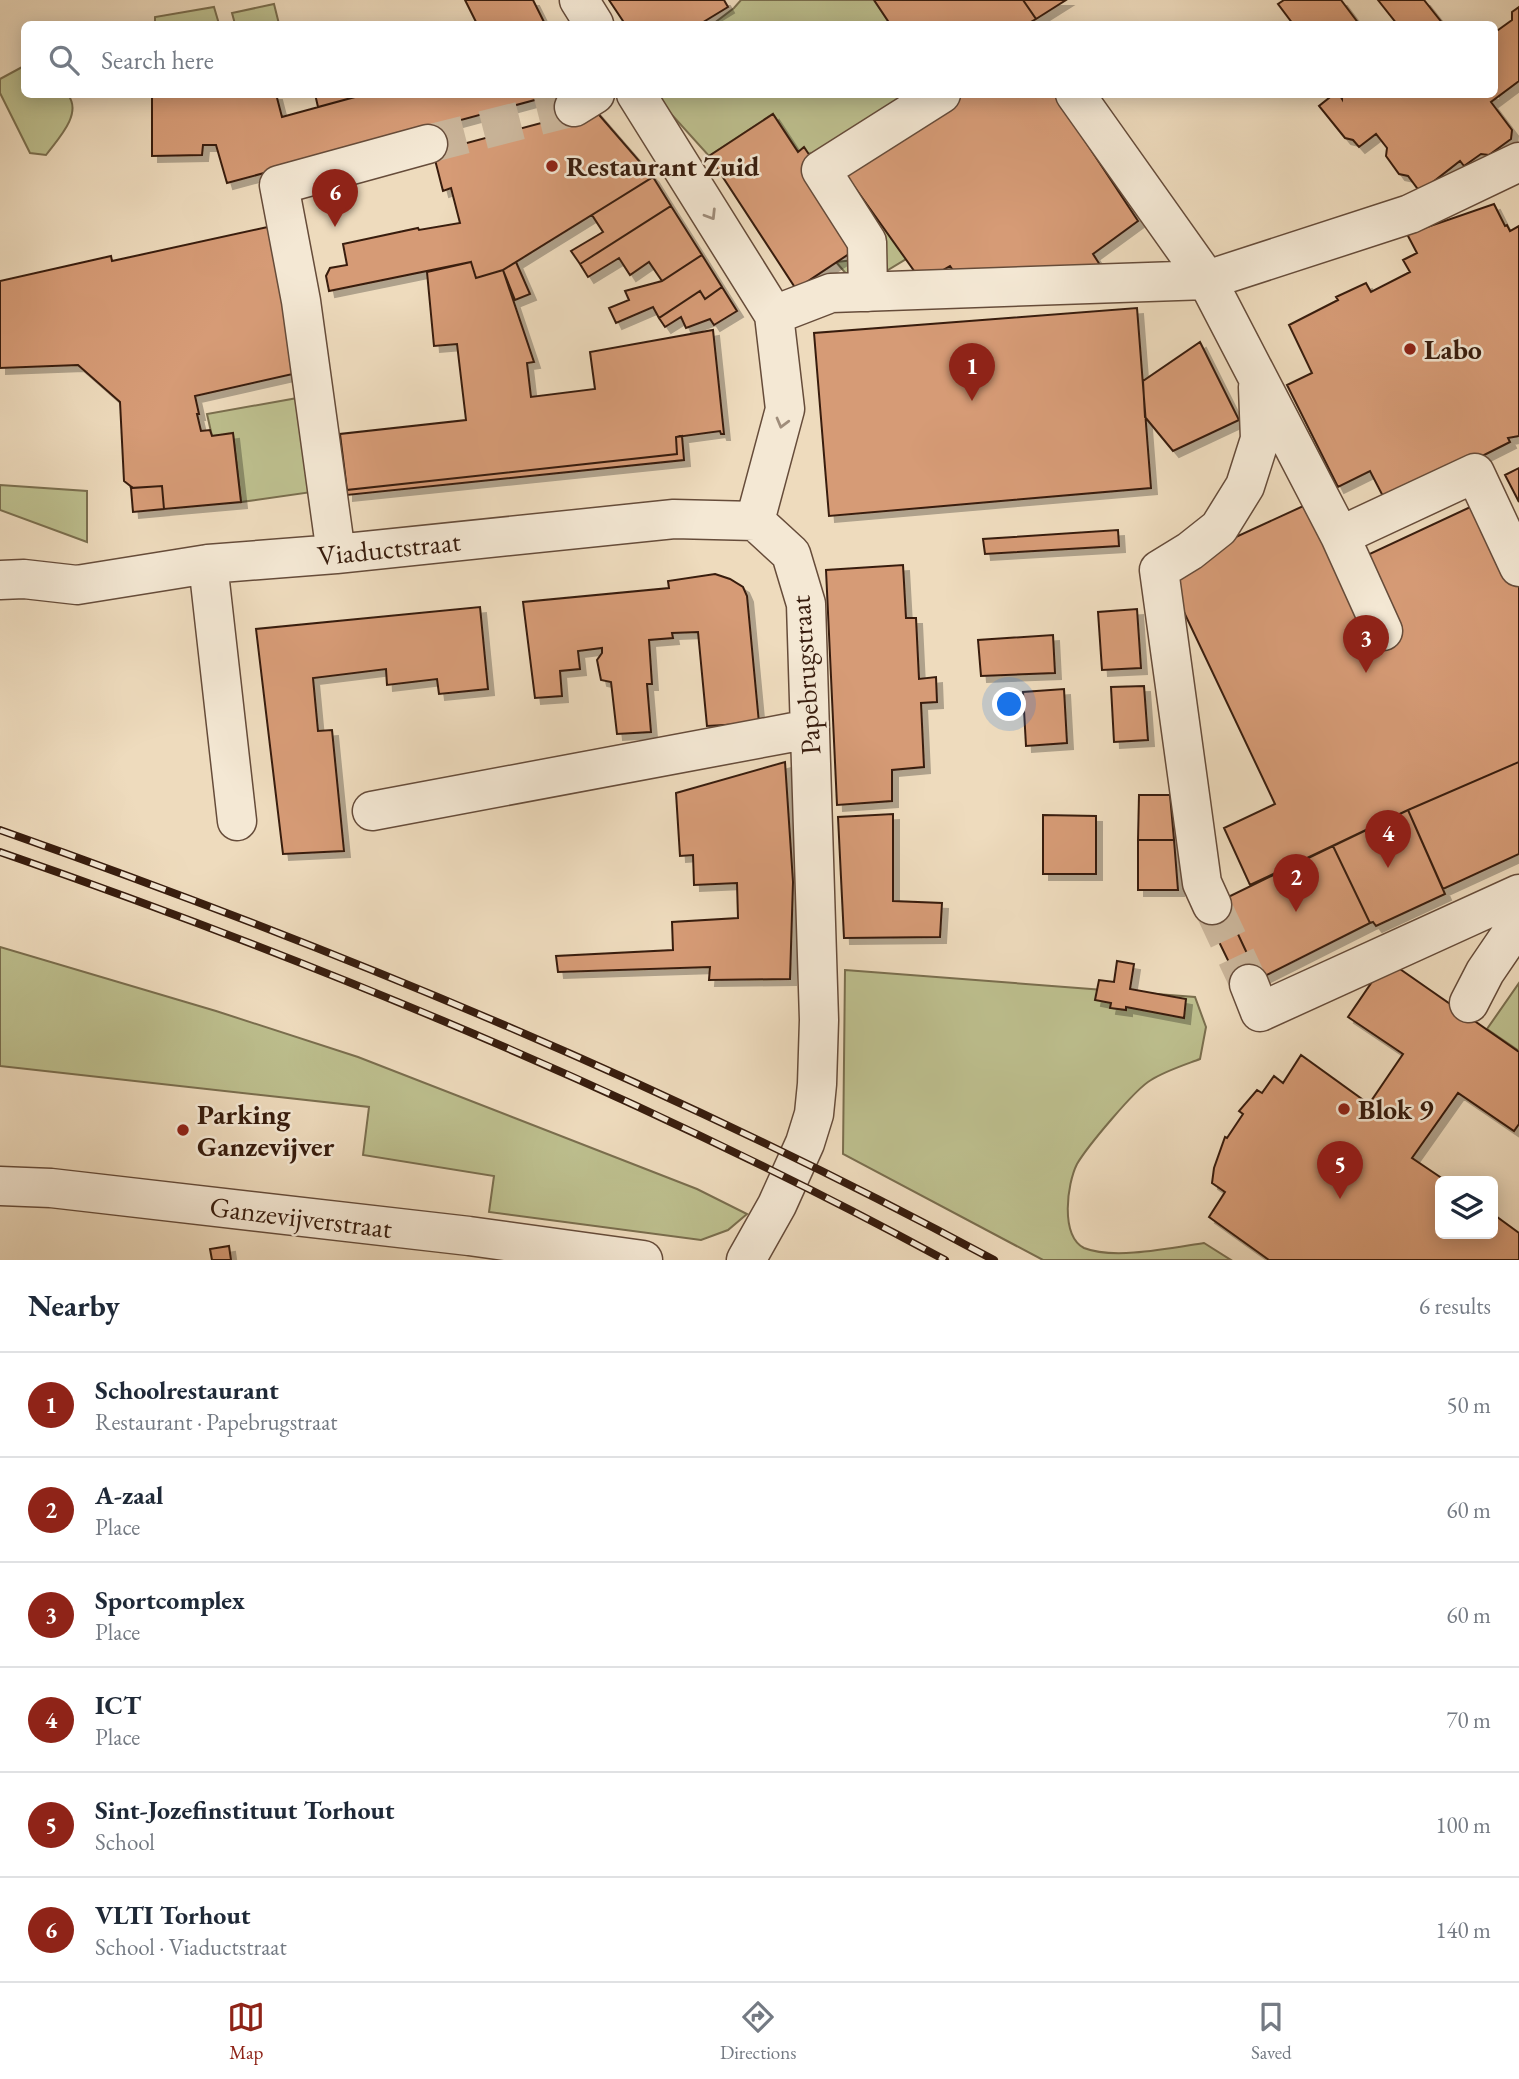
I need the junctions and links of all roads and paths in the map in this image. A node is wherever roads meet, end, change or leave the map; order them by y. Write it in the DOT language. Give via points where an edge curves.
graph roads {
  1 [pos="579,0"];
  2 [pos="592,21"];
  3 [pos="638,98"];
  4 [pos="935,98"];
  5 [pos="1078,98"];
  6 [pos="428,144"];
  7 [pos="1519,162"];
  8 [pos="1208,280"];
  9 [pos="868,292"];
  10 [pos="774,315"];
  11 [pos="1258,378"];
  12 [pos="755,521"];
  13 [pos="1340,536"];
  14 [pos="336,554"];
  15 [pos="208,564"];
  16 [pos="1519,566"];
  17 [pos="8,576"];
  18 [pos="1383,631"];
  19 [pos="810,729"];
  20 [pos="372,811"];
  21 [pos="237,821"];
  22 [pos="1519,894"];
  23 [pos="1212,905"];
  24 [pos="1519,922"];
  25 [pos="1249,984"];
  26 [pos="1469,1003"];
  27 [pos="0,1186"];
  28 [pos="643,1260"];
  29 [pos="746,1260"];
  1 -- 2 [label="street"];
  3 -- 10 [label="street, one-way"];
  4 -- 9 [label="street" via="821,170 867,242"];
  5 -- 8 [label="street"];
  6 -- 14 [label="street" via="279,186"];
  7 -- 8 [label="street" via="1410,214"];
  8 -- 9 [label="street"];
  8 -- 11 [label="street"];
  9 -- 10 [label="street" via="831,293"];
  10 -- 12 [label="street, one-way" via="785,409"];
  11 -- 13 [label="street"];
  11 -- 23 [label="street" via="1260,439 1245,486 1219,528 1159,570 1202,883"];
  12 -- 14 [label="street, Viaductstraat" via="674,519"];
  12 -- 19 [label="street, Papebrugstraat" via="791,554 806,604"];
  13 -- 16 [label="street" via="1475,473"];
  13 -- 18 [label="street"];
  14 -- 15 [label="street, Viaductstraat"];
  15 -- 17 [label="street, Viaductstraat" via="77,584"];
  15 -- 21 [label="street"];
  19 -- 20 [label="street"];
  19 -- 29 [label="street, Papebrugstraat" via="819,1020 814,1114 806,1143"];
  22 -- 25 [label="street" via="1260,1012"];
  24 -- 26 [label="street"];
  27 -- 28 [label="street, Ganzevijverstraat" via="428,1231"];
}
